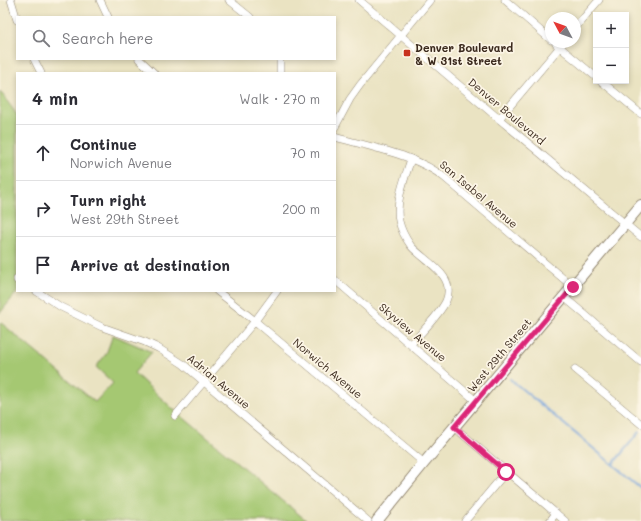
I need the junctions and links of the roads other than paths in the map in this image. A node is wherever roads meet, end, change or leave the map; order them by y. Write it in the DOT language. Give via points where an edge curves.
graph roads {
  1 [pos="11,0"];
  2 [pos="100,0"];
  3 [pos="229,0"];
  4 [pos="359,0"];
  5 [pos="430,0"];
  6 [pos="505,0"];
  7 [pos="598,0"];
  8 [pos="108,16"];
  9 [pos="249,16"];
  10 [pos="16,17"];
  11 [pos="581,21"];
  12 [pos="401,35"];
  13 [pos="545,35"];
  14 [pos="559,48"];
  15 [pos="565,48"];
  16 [pos="34,60"];
  17 [pos="140,60"];
  18 [pos="280,60"];
  19 [pos="40,72"];
  20 [pos="153,72"];
  21 [pos="280,72"];
  22 [pos="593,74"];
  23 [pos="605,84"];
  24 [pos="641,114"];
  25 [pos="499,119"];
  26 [pos="336,125"];
  27 [pos="336,137"];
  28 [pos="411,159"];
  29 [pos="641,205"];
  30 [pos="625,224"];
  31 [pos="641,237"];
  32 [pos="336,281"];
  33 [pos="573,287"];
  34 [pos="38,292"];
  35 [pos="218,292"];
  36 [pos="276,292"];
  37 [pos="564,297"];
  38 [pos="255,321"];
  39 [pos="411,344"];
  40 [pos="641,362"];
  41 [pos="575,368"];
  42 [pos="203,382"];
  43 [pos="476,401"];
  44 [pos="175,416"];
  45 [pos="641,424"];
  46 [pos="454,427"];
  47 [pos="424,464"];
  48 [pos="506,472"];
  49 [pos="556,513"];
  50 [pos="368,521"];
  51 [pos="378,521"];
  52 [pos="465,521"];
  53 [pos="550,521"];
  54 [pos="565,521"];
  1 -- 10 [label="street"];
  2 -- 8 [label="street"];
  3 -- 9 [label="street"];
  4 -- 12 [label="street, Denver Boulevard"];
  5 -- 12 [label="street"];
  6 -- 13 [label="street"];
  7 -- 11 [label="street"];
  12 -- 25 [label="street, Denver Boulevard"];
  12 -- 26 [label="street" via="360,85"];
  14 -- 25 [label="street"];
  15 -- 22 [label="street"];
  16 -- 19 [label="street"];
  17 -- 20 [label="street"];
  18 -- 21 [label="street"];
  23 -- 24 [label="street"];
  25 -- 30 [label="street, Denver Boulevard"];
  27 -- 28 [label="street, San Isabel Avenue"];
  28 -- 33 [label="street, San Isabel Avenue" via="437,172"];
  28 -- 39 [label="street" via="399,201 400,225 411,246 443,275 448,287 442,308"];
  29 -- 30 [label="street, West 29th Street"];
  30 -- 31 [label="street, Denver Boulevard"];
  30 -- 33 [label="street, West 29th Street"];
  32 -- 39 [label="street, Skyview Avenue"];
  33 -- 37 [label="street, West 29th Street"];
  34 -- 42 [label="street, Adrian Avenue" via="102,327 160,349 183,364"];
  35 -- 38 [label="street, Norwich Avenue"];
  36 -- 38 [label="street"];
  37 -- 40 [label="street"];
  37 -- 43 [label="street, West 29th Street"];
  38 -- 42 [label="street"];
  38 -- 47 [label="street, Norwich Avenue"];
  39 -- 43 [label="street, Skyview Avenue"];
  41 -- 45 [label="street"];
  42 -- 44 [label="street"];
  42 -- 50 [label="street, Adrian Avenue"];
  43 -- 46 [label="street, West 29th Street"];
  46 -- 47 [label="street, West 29th Street"];
  46 -- 48 [label="street"];
  47 -- 51 [label="street, West 29th Street"];
  48 -- 49 [label="street"];
  48 -- 52 [label="street"];
  49 -- 53 [label="street"];
  49 -- 54 [label="street"];
}
